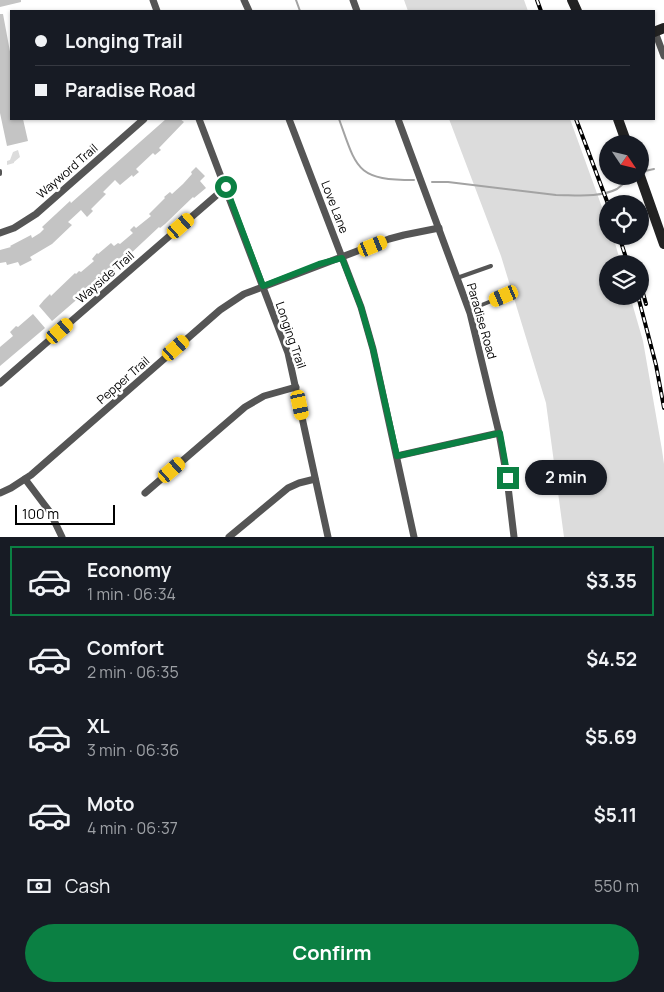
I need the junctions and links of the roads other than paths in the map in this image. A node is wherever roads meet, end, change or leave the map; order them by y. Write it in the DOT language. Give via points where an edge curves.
graph roads {
  1 [pos="658,31"];
  2 [pos="664,56"];
  3 [pos="143,120"];
  4 [pos="199,120"];
  5 [pos="290,120"];
  6 [pos="398,120"];
  7 [pos="618,120"];
  8 [pos="624,135"];
  9 [pos="643,185"];
  10 [pos="226,187"];
  11 [pos="439,228"];
  12 [pos="0,233"];
  13 [pos="664,244"];
  14 [pos="342,258"];
  15 [pos="491,266"];
  16 [pos="457,278"];
  17 [pos="263,286"];
  18 [pos="504,296"];
  19 [pos="469,310"];
  20 [pos="0,383"];
  21 [pos="296,387"];
  22 [pos="500,433"];
  23 [pos="397,456"];
  24 [pos="25,479"];
  25 [pos="315,479"];
  26 [pos="0,493"];
  27 [pos="145,493"];
  28 [pos="62,537"];
  29 [pos="229,537"];
  30 [pos="328,537"];
  31 [pos="414,537"];
  32 [pos="514,537"];
  1 -- 2 [label="street"];
  3 -- 12 [label="street, Wayword Trail" via="36,214"];
  4 -- 10 [label="street, Longing Trail"];
  5 -- 14 [label="street, Love Lane"];
  6 -- 11 [label="street, Paradise Road"];
  7 -- 8 [label="main road"];
  9 -- 13 [label="main road"];
  10 -- 17 [label="street, Longing Trail"];
  10 -- 20 [label="street, Wayside Trail"];
  11 -- 14 [label="street, Pepper Trail" via="404,235"];
  11 -- 16 [label="street, Paradise Road"];
  14 -- 17 [label="street, Pepper Trail"];
  14 -- 23 [label="street, Love Lane" via="373,349"];
  15 -- 16 [label="lane"];
  16 -- 19 [label="street, Paradise Road"];
  17 -- 21 [label="street, Longing Trail" via="288,352"];
  17 -- 24 [label="street, Pepper Trail" via="220,310"];
  18 -- 19 [label="lane"];
  19 -- 22 [label="street, Paradise Road"];
  21 -- 25 [label="street, Longing Trail"];
  21 -- 27 [label="street" via="264,396 244,407"];
  22 -- 23 [label="street"];
  22 -- 32 [label="street, Paradise Road"];
  23 -- 31 [label="street, Love Lane"];
  24 -- 26 [label="street, Pepper Trail"];
  24 -- 28 [label="street" via="50,512"];
  25 -- 29 [label="street" via="288,488"];
  25 -- 30 [label="street, Longing Trail"];
}
